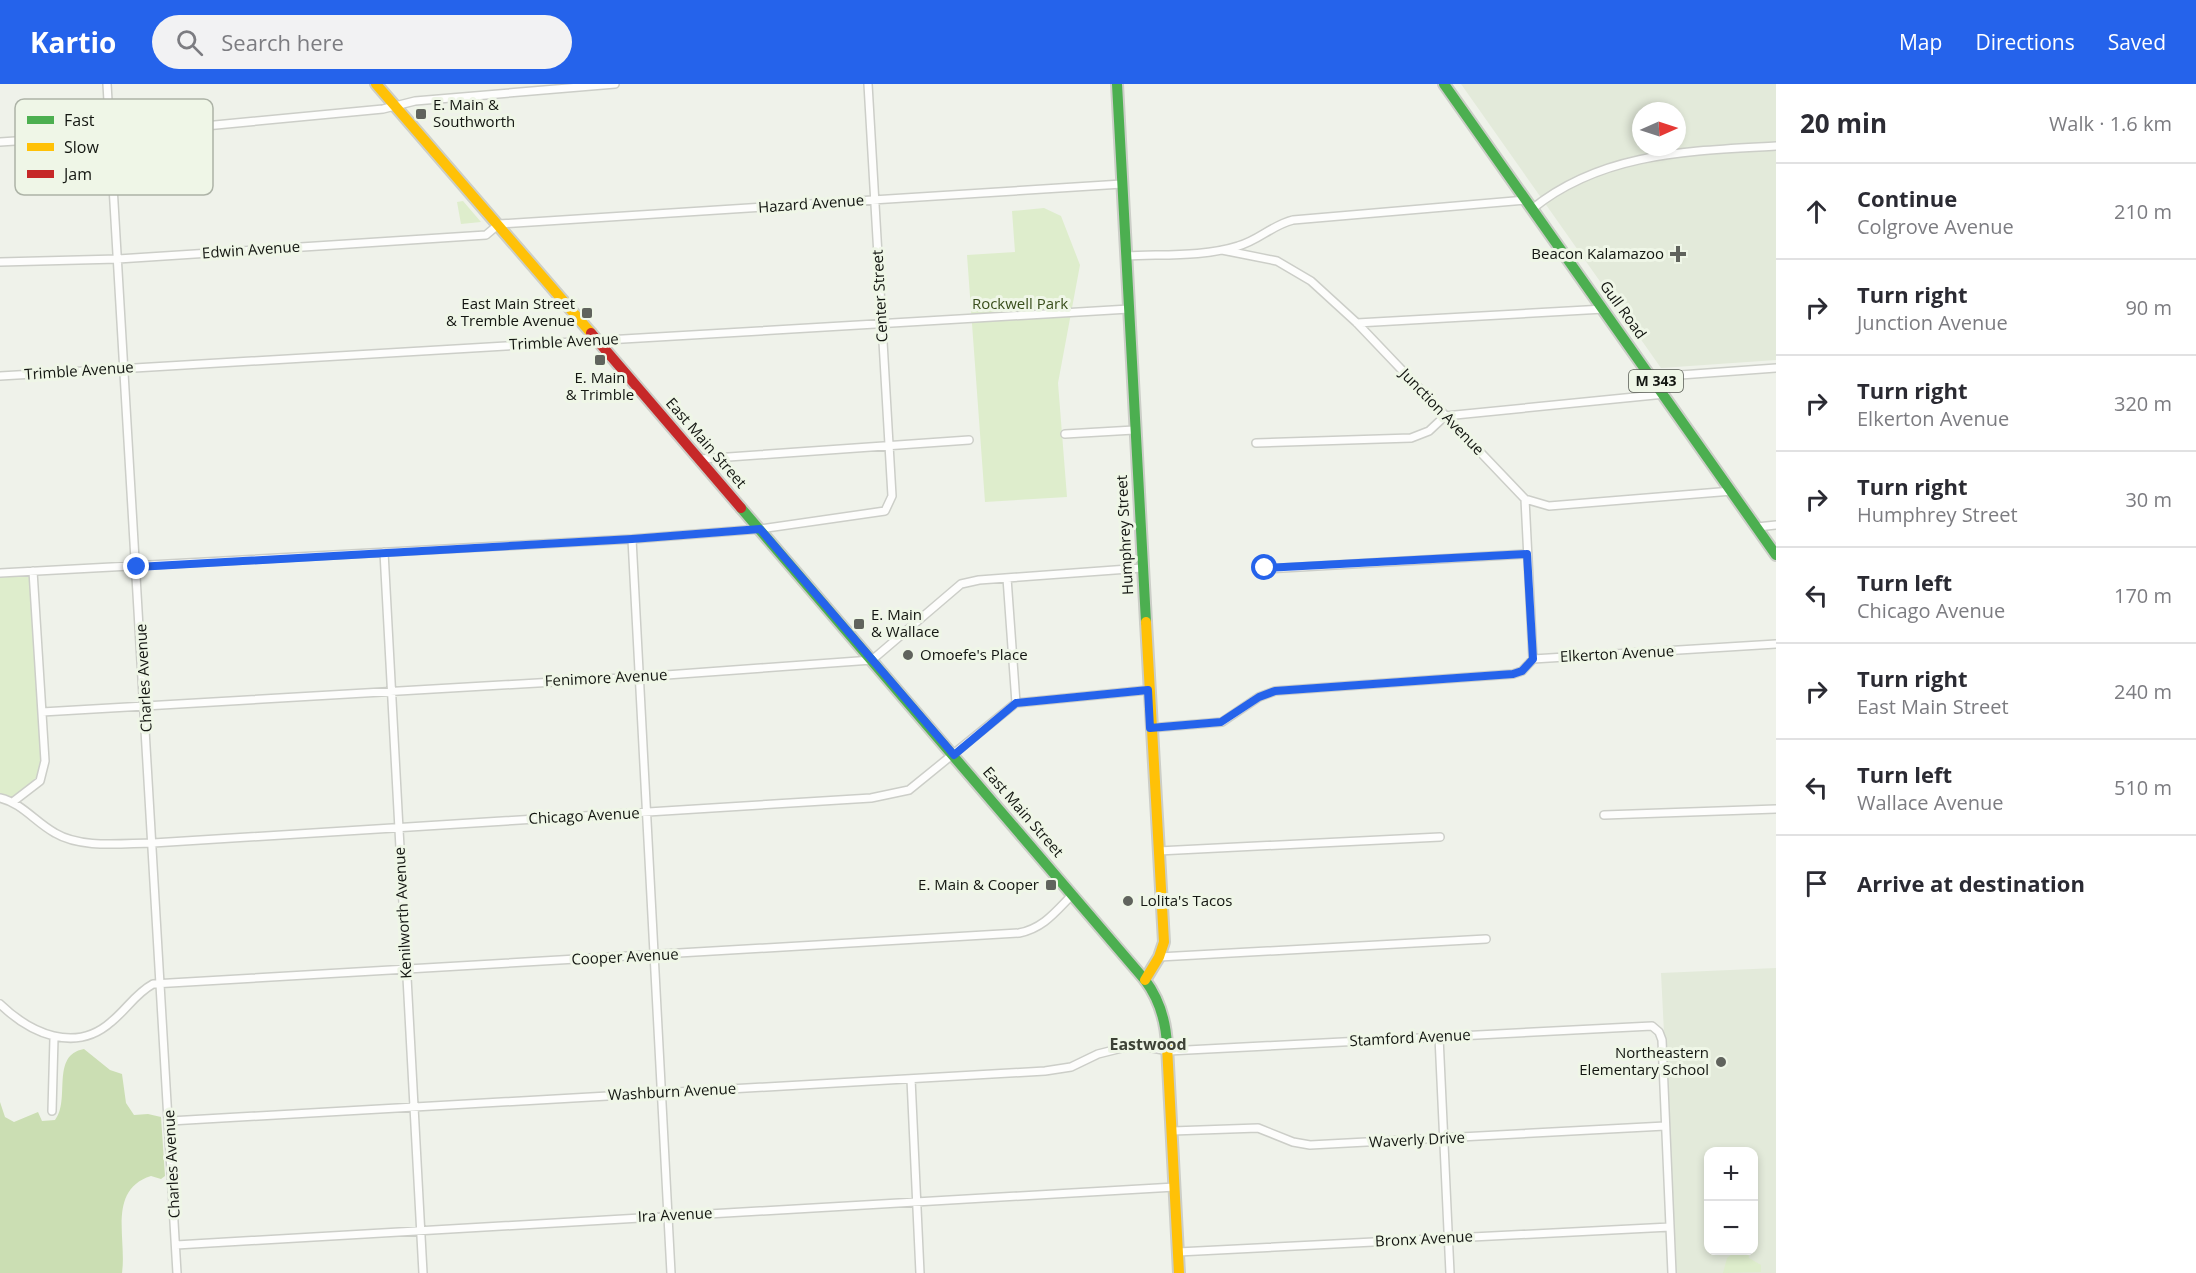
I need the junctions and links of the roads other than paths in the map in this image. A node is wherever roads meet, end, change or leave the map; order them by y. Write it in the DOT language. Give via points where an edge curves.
graph roads {
  1 [pos="107,84"];
  2 [pos="375,84"];
  3 [pos="615,84"];
  4 [pos="868,84"];
  5 [pos="1117,84"];
  6 [pos="1444,84"];
  7 [pos="108,99"];
  8 [pos="394,106"];
  9 [pos="213,124"];
  10 [pos="15,141"];
  11 [pos="0,142"];
  12 [pos="1776,146"];
  13 [pos="1122,184"];
  14 [pos="114,195"];
  15 [pos="875,200"];
  16 [pos="1529,205"];
  17 [pos="499,224"];
  18 [pos="1222,250"];
  19 [pos="1126,256"];
  20 [pos="118,259"];
  21 [pos="0,262"];
  22 [pos="1129,309"];
  23 [pos="1604,309"];
  24 [pos="882,322"];
  25 [pos="1357,323"];
  26 [pos="598,340"];
  27 [pos="125,368"];
  28 [pos="1776,368"];
  29 [pos="0,376"];
  30 [pos="1653,376"];
  31 [pos="1665,394"];
  32 [pos="1445,416"];
  33 [pos="1134,430"];
  34 [pos="1065,434"];
  35 [pos="969,440"];
  36 [pos="1256,443"];
  37 [pos="889,446"];
  38 [pos="700,459"];
  39 [pos="1732,491"];
  40 [pos="1525,499"];
  41 [pos="1776,525"];
  42 [pos="1756,527"];
  43 [pos="760,529"];
  44 [pos="632,539"];
  45 [pos="384,552"];
  46 [pos="1527,554"];
  47 [pos="1776,555"];
  48 [pos="137,567"];
  49 [pos="1142,568"];
  50 [pos="1265,568"];
  51 [pos="33,571"];
  52 [pos="0,573"];
  53 [pos="1007,578"];
  54 [pos="1776,644"];
  55 [pos="1533,659"];
  56 [pos="872,660"];
  57 [pos="639,677"];
  58 [pos="391,690"];
  59 [pos="1148,690"];
  60 [pos="1016,703"];
  61 [pos="145,706"];
  62 [pos="42,712"];
  63 [pos="1150,728"];
  64 [pos="954,755"];
  65 [pos="0,798"];
  66 [pos="14,801"];
  67 [pos="1776,809"];
  68 [pos="647,812"];
  69 [pos="1604,815"];
  70 [pos="398,827"];
  71 [pos="1440,837"];
  72 [pos="153,843"];
  73 [pos="1158,851"];
  74 [pos="1073,894"];
  75 [pos="1486,939"];
  76 [pos="654,955"];
  77 [pos="1159,957"];
  78 [pos="407,969"];
  79 [pos="1145,980"];
  80 [pos="162,984"];
  81 [pos="0,1004"];
  82 [pos="1439,1037"];
  83 [pos="54,1038"];
  84 [pos="1168,1051"];
  85 [pos="911,1079"];
  86 [pos="664,1092"];
  87 [pos="414,1107"];
  88 [pos="52,1112"];
  89 [pos="170,1121"];
  90 [pos="1665,1126"];
  91 [pos="1172,1131"];
  92 [pos="1444,1139"];
  93 [pos="1175,1187"];
  94 [pos="916,1202"];
  95 [pos="669,1215"];
  96 [pos="1670,1227"];
  97 [pos="421,1231"];
  98 [pos="1449,1238"];
  99 [pos="176,1245"];
  100 [pos="1178,1252"];
  101 [pos="177,1273"];
  102 [pos="423,1273"];
  103 [pos="671,1273"];
  104 [pos="920,1273"];
  105 [pos="1179,1273"];
  106 [pos="1450,1273"];
  107 [pos="1672,1273"];
  1 -- 7 [label="street, Charles Avenue"];
  2 -- 8 [label="street, East Main Street"];
  3 -- 8 [label="street"];
  4 -- 15 [label="street, Center Street"];
  5 -- 13 [label="street, Humphrey Street"];
  6 -- 16 [label="street, Gull Road / M 343"];
  8 -- 9 [label="street"];
  8 -- 17 [label="street, East Main Street"];
  10 -- 11 [label="street"];
  12 -- 16 [label="street" via="1695,150 1626,161 1566,184"];
  13 -- 15 [label="street, Hazard Avenue"];
  13 -- 19 [label="street, Humphrey Street"];
  14 -- 20 [label="street, Charles Avenue"];
  15 -- 17 [label="street, Hazard Avenue"];
  15 -- 24 [label="street, Center Street"];
  16 -- 18 [label="street" via="1293,220 1277,224 1247,243"];
  16 -- 23 [label="street, Gull Road / M 343"];
  17 -- 20 [label="street, Edwin Avenue" via="486,235"];
  17 -- 26 [label="street, East Main Street"];
  18 -- 19 [label="street"];
  18 -- 25 [label="street, Junction Avenue" via="1277,261 1311,282"];
  19 -- 22 [label="street, Humphrey Street"];
  20 -- 21 [label="street, Edwin Avenue"];
  20 -- 27 [label="street, Charles Avenue"];
  22 -- 24 [label="street, Trimble Avenue"];
  22 -- 33 [label="street, Humphrey Street"];
  23 -- 25 [label="street"];
  23 -- 30 [label="street, Gull Road / M 343"];
  24 -- 26 [label="street, Trimble Avenue"];
  24 -- 37 [label="street, Center Street"];
  25 -- 32 [label="street, Junction Avenue"];
  26 -- 27 [label="street, Trimble Avenue"];
  26 -- 38 [label="street, East Main Street"];
  27 -- 29 [label="street, Trimble Avenue"];
  27 -- 48 [label="street, Charles Avenue"];
  28 -- 30 [label="street"];
  30 -- 31 [label="street, Gull Road / M 343"];
  31 -- 32 [label="street"];
  31 -- 39 [label="street, Gull Road / M 343"];
  32 -- 36 [label="street" via="1429,431 1411,438"];
  32 -- 40 [label="street, Junction Avenue"];
  33 -- 34 [label="street"];
  33 -- 49 [label="street, Humphrey Street"];
  35 -- 37 [label="street"];
  37 -- 38 [label="street"];
  37 -- 43 [label="street, Center Street" via="892,496 882,513"];
  38 -- 43 [label="street, East Main Street"];
  39 -- 40 [label="street" via="1549,506"];
  39 -- 42 [label="street, Gull Road / M 343"];
  40 -- 46 [label="street"];
  41 -- 42 [label="street"];
  42 -- 47 [label="street, Gull Road / M 343"];
  43 -- 44 [label="street"];
  43 -- 56 [label="street, East Main Street"];
  44 -- 45 [label="street"];
  44 -- 57 [label="street"];
  45 -- 48 [label="street"];
  45 -- 58 [label="street, Kenilworth Avenue"];
  46 -- 50 [label="street"];
  46 -- 55 [label="street"];
  48 -- 51 [label="street"];
  48 -- 61 [label="street, Charles Avenue"];
  49 -- 53 [label="street"];
  49 -- 59 [label="street, Humphrey Street"];
  51 -- 52 [label="street"];
  51 -- 62 [label="street"];
  53 -- 56 [label="street" via="979,580 954,588"];
  53 -- 60 [label="street"];
  54 -- 55 [label="street, Elkerton Avenue"];
  55 -- 63 [label="street, Elkerton Avenue" via="1513,674 1275,691 1221,722"];
  56 -- 57 [label="street, Fenimore Avenue"];
  56 -- 64 [label="street, East Main Street"];
  57 -- 58 [label="street, Fenimore Avenue"];
  57 -- 68 [label="street"];
  58 -- 61 [label="street, Fenimore Avenue"];
  58 -- 70 [label="street, Kenilworth Avenue"];
  59 -- 60 [label="street"];
  59 -- 63 [label="street, Humphrey Street"];
  60 -- 64 [label="street, Chicago Avenue"];
  61 -- 62 [label="street, Fenimore Avenue"];
  61 -- 72 [label="street, Charles Avenue"];
  62 -- 66 [label="street" via="43,773 33,788"];
  63 -- 73 [label="street, Humphrey Street"];
  64 -- 68 [label="street, Chicago Avenue" via="898,795"];
  64 -- 74 [label="street, East Main Street"];
  65 -- 66 [label="street, Chicago Avenue"];
  66 -- 72 [label="street, Chicago Avenue" via="62,836 78,841"];
  67 -- 69 [label="street"];
  68 -- 70 [label="street, Chicago Avenue"];
  68 -- 76 [label="street"];
  70 -- 72 [label="street, Chicago Avenue"];
  70 -- 78 [label="street, Kenilworth Avenue"];
  71 -- 73 [label="street"];
  72 -- 80 [label="street, Charles Avenue"];
  73 -- 77 [label="street, Humphrey Street" via="1164,942"];
  74 -- 76 [label="street, Cooper Avenue" via="1047,922 1019,933"];
  74 -- 79 [label="street, East Main Street"];
  75 -- 77 [label="street"];
  76 -- 78 [label="street, Cooper Avenue"];
  76 -- 86 [label="street"];
  77 -- 79 [label="street, Humphrey Street"];
  78 -- 80 [label="street, Cooper Avenue"];
  78 -- 87 [label="street, Kenilworth Avenue"];
  79 -- 84 [label="street, East Main Street" via="1165,1017"];
  80 -- 83 [label="street" via="144,989 112,1022 93,1034"];
  80 -- 89 [label="street, Charles Avenue"];
  81 -- 83 [label="street" via="35,1031"];
  82 -- 84 [label="street, Stamford Avenue"];
  82 -- 90 [label="street, Stamford Avenue" via="1652,1026 1662,1040"];
  82 -- 92 [label="street"];
  83 -- 88 [label="street"];
  84 -- 85 [label="street, Washburn Avenue" via="1126,1047 1071,1067 1045,1071"];
  84 -- 91 [label="street, East Main Street"];
  85 -- 86 [label="street, Washburn Avenue"];
  85 -- 94 [label="street"];
  86 -- 87 [label="street, Washburn Avenue"];
  86 -- 95 [label="street"];
  87 -- 89 [label="street, Washburn Avenue"];
  87 -- 97 [label="street, Kenilworth Avenue"];
  89 -- 99 [label="street, Charles Avenue"];
  90 -- 92 [label="street, Waverly Drive"];
  90 -- 96 [label="street"];
  91 -- 92 [label="street, Waverly Drive" via="1258,1128 1310,1145"];
  91 -- 93 [label="street, East Main Street"];
  92 -- 98 [label="street"];
  93 -- 94 [label="street, Ira Avenue"];
  93 -- 100 [label="street, East Main Street"];
  94 -- 95 [label="street, Ira Avenue"];
  94 -- 104 [label="street"];
  95 -- 97 [label="street, Ira Avenue"];
  95 -- 103 [label="street"];
  96 -- 98 [label="street, Bronx Avenue"];
  96 -- 107 [label="street"];
  97 -- 99 [label="street, Ira Avenue"];
  97 -- 102 [label="street, Kenilworth Avenue"];
  98 -- 100 [label="street, Bronx Avenue"];
  98 -- 106 [label="street"];
  99 -- 101 [label="street, Charles Avenue"];
  100 -- 105 [label="street, East Main Street"];
}
